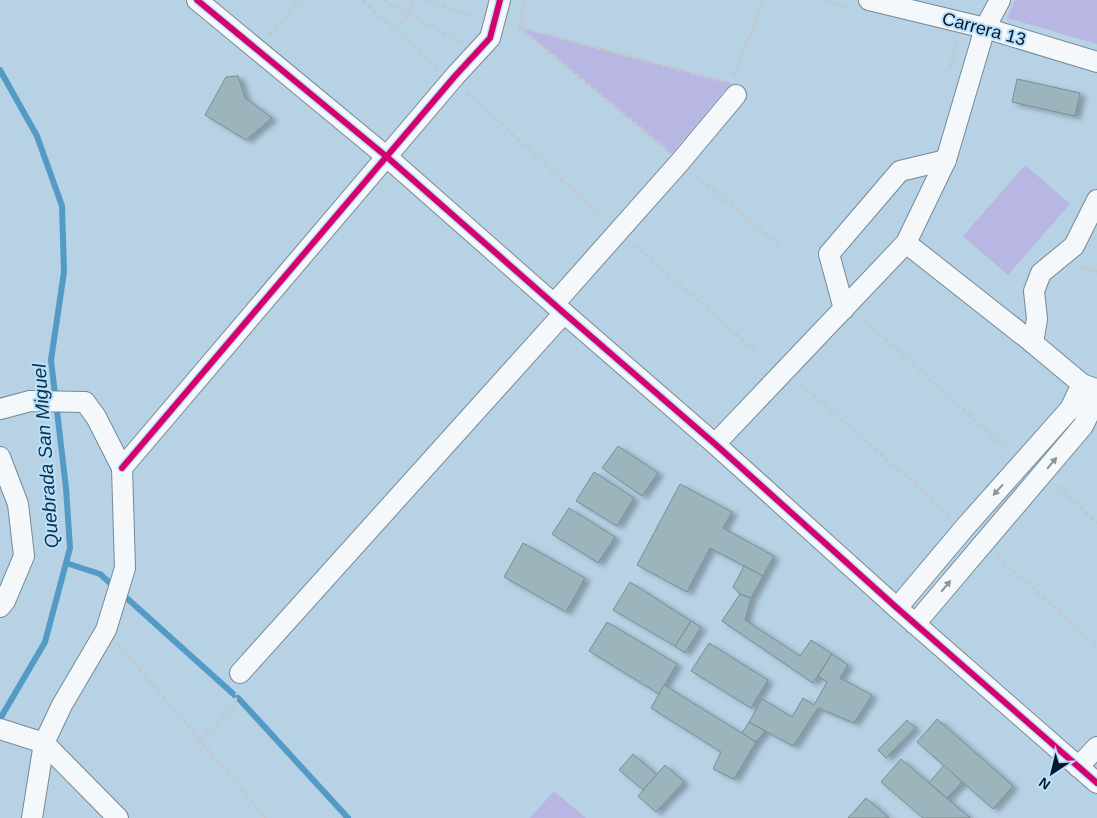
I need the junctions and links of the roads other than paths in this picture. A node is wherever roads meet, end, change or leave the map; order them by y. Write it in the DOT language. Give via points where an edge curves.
graph roads {
  1 [pos="197,0"];
  2 [pos="500,0"];
  3 [pos="869,0"];
  4 [pos="983,0"];
  5 [pos="1000,0"];
  6 [pos="985,28"];
  7 [pos="1097,62"];
  8 [pos="736,95"];
  9 [pos="387,157"];
  10 [pos="946,160"];
  11 [pos="1097,200"];
  12 [pos="906,243"];
  13 [pos="559,309"];
  14 [pos="853,314"];
  15 [pos="1033,343"];
  16 [pos="1089,387"];
  17 [pos="1097,397"];
  18 [pos="0,409"];
  19 [pos="715,444"];
  20 [pos="0,457"];
  21 [pos="1013,460"];
  22 [pos="122,468"];
  23 [pos="1034,484"];
  24 [pos="959,521"];
  25 [pos="990,549"];
  26 [pos="0,607"];
  27 [pos="897,608"];
  28 [pos="915,624"];
  29 [pos="239,680"];
  30 [pos="0,729"];
  31 [pos="37,741"];
  32 [pos="1097,747"];
  33 [pos="1078,767"];
  34 [pos="1097,783"];
  35 [pos="32,818"];
  36 [pos="118,818"];
  1 -- 9 [label="street"];
  2 -- 9 [label="street" via="490,38"];
  3 -- 6 [label="street, Carrera 13"];
  4 -- 6 [label="street"];
  5 -- 6 [label="street"];
  6 -- 7 [label="street, Carrera 13"];
  6 -- 10 [label="street"];
  8 -- 13 [label="street" via="619,232"];
  9 -- 13 [label="street"];
  9 -- 22 [label="street"];
  10 -- 12 [label="street"];
  10 -- 14 [label="street" via="900,171 829,254"];
  11 -- 15 [label="street" via="1074,246 1040,273 1034,291 1037,319"];
  12 -- 14 [label="street"];
  12 -- 15 [label="street"];
  13 -- 19 [label="street"];
  13 -- 29 [label="street"];
  14 -- 19 [label="street"];
  15 -- 16 [label="street"];
  16 -- 21 [label="street" via="1070,409"];
  23 -- 17 [label="street, one-way" via="1083,426"];
  18 -- 22 [label="street" via="30,401 85,402"];
  19 -- 27 [label="street"];
  20 -- 26 [label="street" via="18,504 24,556"];
  21 -- 23 [label="street"];
  21 -- 24 [label="street, one-way"];
  22 -- 31 [label="street" via="125,568 107,627"];
  23 -- 25 [label="street"];
  24 -- 25 [label="street"];
  24 -- 27 [label="street"];
  28 -- 25 [label="street, one-way"];
  27 -- 28 [label="street"];
  28 -- 33 [label="street"];
  30 -- 31 [label="street"];
  31 -- 35 [label="street"];
  31 -- 36 [label="street"];
  32 -- 33 [label="street"];
  33 -- 34 [label="street"];
}
